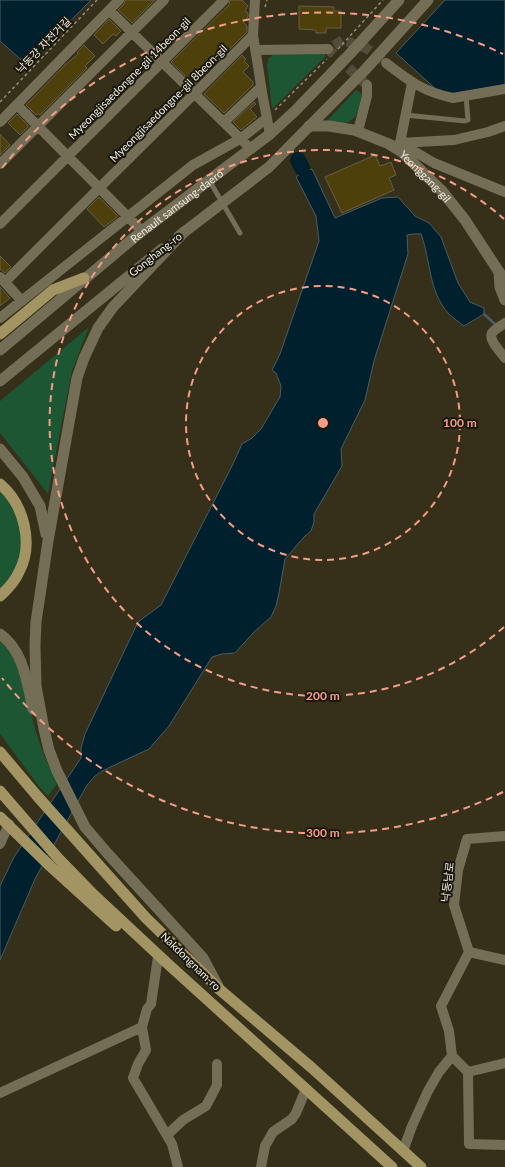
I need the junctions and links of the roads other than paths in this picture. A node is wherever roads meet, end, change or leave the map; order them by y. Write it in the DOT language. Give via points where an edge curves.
graph roads {
  1 [pos="119,0"];
  2 [pos="164,0"];
  3 [pos="224,0"];
  4 [pos="255,0"];
  5 [pos="399,0"];
  6 [pos="428,0"];
  7 [pos="109,10"];
  8 [pos="132,32"];
  9 [pos="253,35"];
  10 [pos="328,49"];
  11 [pos="255,50"];
  12 [pos="162,62"];
  13 [pos="386,63"];
  14 [pos="412,83"];
  15 [pos="366,85"];
  16 [pos="261,87"];
  17 [pos="505,89"];
  18 [pos="195,94"];
  19 [pos="466,96"];
  20 [pos="17,105"];
  21 [pos="405,115"];
  22 [pos="267,118"];
  23 [pos="0,122"];
  24 [pos="224,122"];
  25 [pos="38,126"];
  26 [pos="309,126"];
  27 [pos="505,126"];
  28 [pos="358,131"];
  29 [pos="488,132"];
  30 [pos="505,132"];
  31 [pos="270,134"];
  32 [pos="240,139"];
  33 [pos="395,143"];
  34 [pos="251,149"];
  35 [pos="68,157"];
  36 [pos="0,164"];
  37 [pos="209,180"];
  38 [pos="99,187"];
  39 [pos="505,192"];
  40 [pos="223,202"];
  41 [pos="127,217"];
  42 [pos="0,224"];
  43 [pos="142,231"];
  44 [pos="185,231"];
  45 [pos="240,233"];
  46 [pos="502,276"];
  47 [pos="84,278"];
  48 [pos="2,279"];
  49 [pos="505,300"];
  50 [pos="22,301"];
  51 [pos="0,318"];
  52 [pos="505,323"];
  53 [pos="0,334"];
  54 [pos="0,350"];
  55 [pos="505,358"];
  56 [pos="0,381"];
  57 [pos="0,449"];
  58 [pos="0,484"];
  59 [pos="48,541"];
  60 [pos="0,596"];
  61 [pos="0,634"];
  62 [pos="44,729"];
  63 [pos="0,752"];
  64 [pos="0,791"];
  65 [pos="0,817"];
  66 [pos="12,828"];
  67 [pos="505,836"];
  68 [pos="0,844"];
  69 [pos="469,952"];
  70 [pos="158,957"];
  71 [pos="505,960"];
  72 [pos="168,964"];
  73 [pos="219,988"];
  74 [pos="142,1027"];
  75 [pos="452,1056"];
  76 [pos="505,1063"];
  77 [pos="217,1064"];
  78 [pos="468,1072"];
  79 [pos="306,1089"];
  80 [pos="0,1093"];
  81 [pos="167,1136"];
  82 [pos="505,1146"];
  83 [pos="403,1151"];
  84 [pos="178,1167"];
  85 [pos="261,1167"];
  86 [pos="392,1167"];
  87 [pos="421,1167"];
  1 -- 7 [label="street"];
  2 -- 8 [label="street"];
  3 -- 12 [label="street, Myeongjisaedongne-gil 14beon-gil"];
  4 -- 9 [label="street"];
  5 -- 31 [label="main road, Renault samsung-daero" via="296,111"];
  6 -- 26 [label="main road" via="364,71"];
  7 -- 8 [label="street"];
  7 -- 20 [label="street"];
  8 -- 12 [label="street"];
  8 -- 25 [label="street"];
  9 -- 11 [label="street"];
  9 -- 18 [label="street, Myeongjisaedongne-gil 8beon-gil"];
  10 -- 11 [label="street"];
  11 -- 16 [label="street"];
  12 -- 18 [label="street"];
  12 -- 35 [label="street, Myeongjisaedongne-gil 14beon-gil"];
  13 -- 14 [label="street"];
  14 -- 19 [label="street" via="453,98"];
  14 -- 21 [label="street"];
  15 -- 28 [label="street" via="367,96"];
  16 -- 22 [label="street"];
  16 -- 24 [label="street"];
  17 -- 19 [label="street"];
  18 -- 24 [label="street"];
  18 -- 38 [label="street, Myeongjisaedongne-gil 8beon-gil"];
  19 -- 21 [label="lane" via="468,120 465,121"];
  20 -- 23 [label="street"];
  20 -- 25 [label="street"];
  21 -- 33 [label="street"];
  22 -- 31 [label="street"];
  22 -- 32 [label="street"];
  24 -- 32 [label="street"];
  25 -- 35 [label="street"];
  25 -- 36 [label="street"];
  26 -- 28 [label="main road, Yeonggang-gil" via="333,126"];
  26 -- 40 [label="main road, Gonghang-ro" via="269,167"];
  27 -- 29 [label="street"];
  28 -- 33 [label="main road, Yeonggang-gil"];
  29 -- 30 [label="street"];
  29 -- 33 [label="street" via="454,140"];
  31 -- 34 [label="main road, Renault samsung-daero"];
  32 -- 34 [label="street"];
  32 -- 41 [label="street" via="193,165"];
  33 -- 39 [label="street" via="434,163"];
  33 -- 46 [label="main road, Yeonggang-gil" via="442,190"];
  34 -- 37 [label="main road, Renault samsung-daero"];
  35 -- 38 [label="street"];
  35 -- 42 [label="street, Myeongjisaedongne-gil 14beon-gil"];
  37 -- 40 [label="lane"];
  37 -- 43 [label="main road, Renault samsung-daero"];
  38 -- 41 [label="street"];
  38 -- 48 [label="street, Myeongjisaedongne-gil 8beon-gil"];
  40 -- 44 [label="main road, Gonghang-ro"];
  40 -- 45 [label="lane"];
  41 -- 43 [label="street"];
  41 -- 50 [label="street"];
  43 -- 47 [label="main road, Renault samsung-daero"];
  44 -- 56 [label="main road, Gonghang-ro"];
  44 -- 59 [label="main road" via="113,307 98,328 84,358 77,378"];
  46 -- 49 [label="main road" via="500,287"];
  47 -- 53 [label="main road" via="53,290"];
  47 -- 54 [label="main road, Renault samsung-daero"];
  48 -- 50 [label="street"];
  50 -- 51 [label="street"];
  52 -- 55 [label="street" via="492,337 492,341"];
  57 -- 59 [label="main road" via="23,477 40,506"];
  58 -- 60 [label="main road" via="14,499 26,532 26,546 20,571"];
  59 -- 62 [label="main road" via="38,598 35,645 36,686"];
  61 -- 62 [label="main road" via="18,654 34,711"];
  62 -- 73 [label="main road" via="49,750 85,827 203,958"];
  63 -- 73 [label="main road, Nakdongnam-ro" via="146,918"];
  64 -- 72 [label="main road, Nakdongnam-ro" via="58,858"];
  65 -- 66 [label="main road"];
  66 -- 68 [label="street"];
  66 -- 70 [label="main road" via="128,936"];
  67 -- 69 [label="street, 낙동남로" via="467,839 458,870 454,905"];
  69 -- 71 [label="street"];
  69 -- 75 [label="street" via="441,1006 450,1031"];
  70 -- 72 [label="main road"];
  70 -- 74 [label="street" via="151,1004"];
  72 -- 79 [label="main road, Nakdongnam-ro"];
  73 -- 83 [label="main road, Nakdongnam-ro"];
  74 -- 80 [label="street"];
  74 -- 81 [label="street" via="146,1050 133,1078"];
  75 -- 78 [label="street"];
  75 -- 83 [label="street" via="435,1078"];
  76 -- 78 [label="street"];
  77 -- 81 [label="street" via="217,1085 206,1106 183,1120"];
  78 -- 82 [label="street" via="469,1144"];
  79 -- 85 [label="street" via="292,1119 273,1132 265,1146"];
  79 -- 86 [label="main road, Nakdongnam-ro"];
  81 -- 84 [label="street" via="172,1144"];
  83 -- 87 [label="main road, Nakdongnam-ro"];
}
